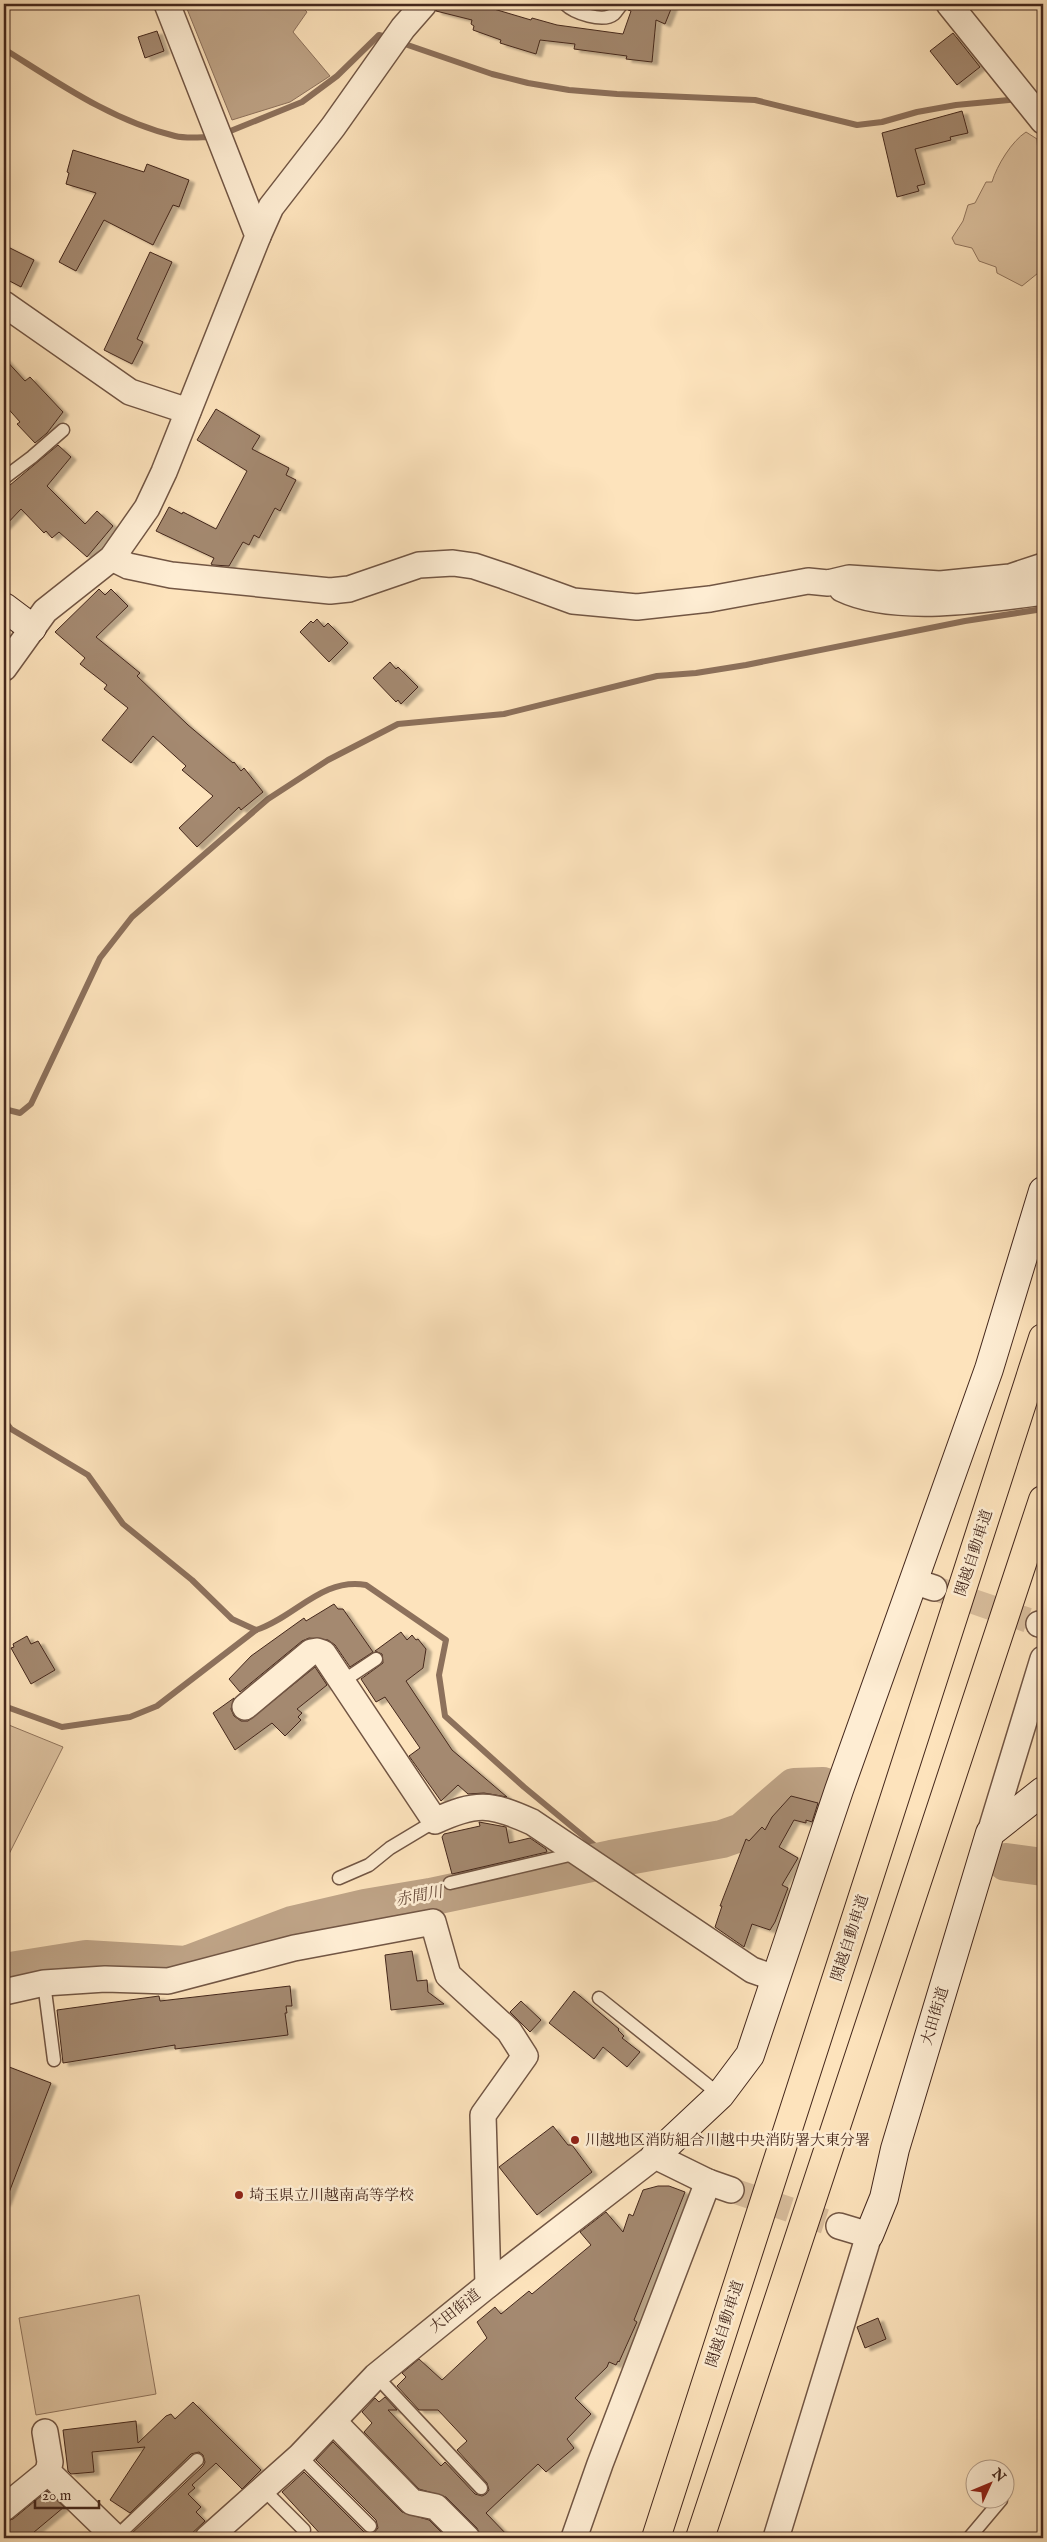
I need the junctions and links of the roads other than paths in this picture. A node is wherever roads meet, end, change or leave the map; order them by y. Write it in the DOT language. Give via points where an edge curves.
graph roads {
  1 [pos="167,4"];
  2 [pos="424,4"];
  3 [pos="565,4"];
  4 [pos="622,4"];
  5 [pos="949,4"];
  6 [pos="1043,122"];
  7 [pos="258,236"];
  8 [pos="4,304"];
  9 [pos="188,411"];
  10 [pos="63,430"];
  11 [pos="4,478"];
  12 [pos="112,558"];
  13 [pos="1043,566"];
  14 [pos="828,583"];
  15 [pos="1043,592"];
  16 [pos="4,607"];
  17 [pos="32,628"];
  18 [pos="4,668"];
  19 [pos="1043,1191"];
  20 [pos="1043,1338"];
  21 [pos="1043,1500"];
  22 [pos="376,1659"];
  23 [pos="1043,1659"];
  24 [pos="343,1681"];
  25 [pos="245,1707"];
  26 [pos="1043,1791"];
  27 [pos="434,1821"];
  28 [pos="990,1833"];
  29 [pos="588,1860"];
  30 [pos="339,1878"];
  31 [pos="450,1883"];
  32 [pos="775,1978"];
  33 [pos="44,1983"];
  34 [pos="4,1992"];
  35 [pos="599,1998"];
  36 [pos="54,2060"];
  37 [pos="720,2095"];
  38 [pos="655,2156"];
  39 [pos="839,2226"];
  40 [pos="869,2235"];
  41 [pos="488,2284"];
  42 [pos="376,2376"];
  43 [pos="334,2422"];
  44 [pos="45,2432"];
  45 [pos="300,2456"];
  46 [pos="197,2460"];
  47 [pos="48,2472"];
  48 [pos="481,2488"];
  49 [pos="264,2489"];
  50 [pos="4,2508"];
  51 [pos="992,2510"];
  52 [pos="370,2526"];
  53 [pos="304,2530"];
  54 [pos="116,2538"];
  55 [pos="208,2538"];
  56 [pos="467,2538"];
  57 [pos="574,2538"];
  58 [pos="656,2538"];
  59 [pos="700,2538"];
  60 [pos="776,2538"];
  61 [pos="969,2538"];
  1 -- 7 [label="street"];
  2 -- 7 [label="street" via="402,28 271,207"];
  3 -- 4 [label="lane" via="584,15 607,17"];
  5 -- 6 [label="street"];
  7 -- 9 [label="street"];
  8 -- 9 [label="street" via="130,392"];
  9 -- 12 [label="street" via="147,508"];
  10 -- 11 [label="lane"];
  12 -- 14 [label="street" via="128,566 172,575 330,591 349,589 420,565 453,563 474,566 573,601 637,607 710,599 808,581"];
  12 -- 17 [label="street" via="45,611"];
  13 -- 14 [label="street" via="1010,577 940,584 849,578"];
  14 -- 15 [label="street" via="854,595 913,603 965,602"];
  16 -- 17 [label="street"];
  17 -- 18 [label="street"];
  19 -- 32 [label="street" via="924,1584"];
  20 -- 58 [label="highway, 関越自動車道"];
  21 -- 59 [label="highway"];
  22 -- 24 [label="lane"];
  23 -- 28 [label="street"];
  24 -- 25 [label="street" via="323,1653 311,1652"];
  24 -- 27 [label="street"];
  26 -- 28 [label="street"];
  27 -- 29 [label="street" via="467,1807 478,1806 515,1814"];
  27 -- 30 [label="lane" via="369,1865"];
  28 -- 40 [label="street, 大田街道" via="895,2148 884,2198"];
  29 -- 31 [label="lane"];
  29 -- 32 [label="street" via="752,1970"];
  32 -- 37 [label="street" via="750,2055"];
  33 -- 34 [label="street"];
  33 -- 36 [label="lane"];
  33 -- 41 [label="street" via="105,1979 168,1981 294,1948 433,1922 448,1975 509,2031 525,2056 483,2114"];
  35 -- 37 [label="lane"];
  37 -- 38 [label="street"];
  38 -- 41 [label="street, 大田街道"];
  38 -- 57 [label="street" via="720,2186 600,2464"];
  39 -- 40 [label="street"];
  40 -- 60 [label="street"];
  41 -- 42 [label="street, 大田街道"];
  42 -- 43 [label="street, 大田街道"];
  42 -- 48 [label="lane"];
  43 -- 45 [label="street, 大田街道"];
  43 -- 56 [label="street" via="412,2502 436,2508"];
  44 -- 47 [label="street" via="50,2462"];
  45 -- 49 [label="street, 大田街道"];
  45 -- 52 [label="lane"];
  46 -- 54 [label="lane"];
  47 -- 50 [label="street"];
  47 -- 54 [label="street"];
  49 -- 53 [label="lane"];
  49 -- 55 [label="street, 大田街道"];
  51 -- 61 [label="lane"];
}
